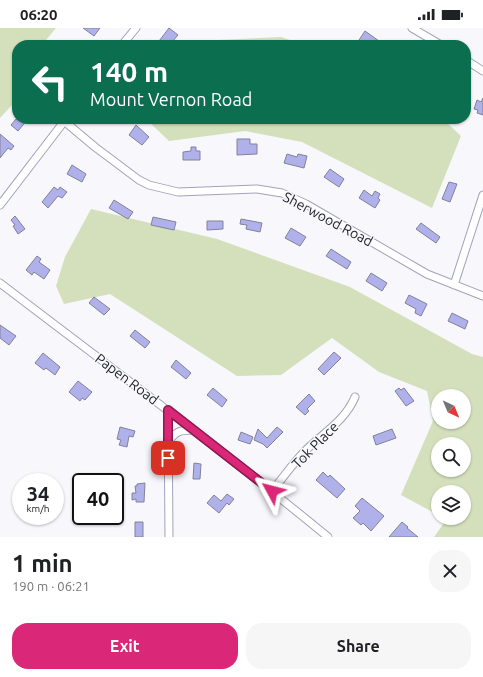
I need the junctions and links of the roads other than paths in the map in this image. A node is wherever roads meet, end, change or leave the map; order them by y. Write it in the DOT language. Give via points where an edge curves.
graph roads {
  1 [pos="136,28"];
  2 [pos="412,28"];
  3 [pos="126,40"];
  4 [pos="432,40"];
  5 [pos="471,63"];
  6 [pos="483,71"];
  7 [pos="62,124"];
  8 [pos="69,124"];
  9 [pos="483,195"];
  10 [pos="0,206"];
  11 [pos="0,283"];
  12 [pos="454,285"];
  13 [pos="483,296"];
  14 [pos="355,397"];
  15 [pos="168,410"];
  16 [pos="193,430"];
  17 [pos="168,442"];
  18 [pos="272,491"];
  19 [pos="169,537"];
  20 [pos="328,537"];
  1 -- 3 [label="street"];
  2 -- 4 [label="street"];
  5 -- 6 [label="street"];
  7 -- 10 [label="street"];
  8 -- 12 [label="street, Sherwood Road" via="95,147 139,180 150,185 178,192 257,189 282,193 306,204 427,274"];
  9 -- 12 [label="street"];
  11 -- 15 [label="street, Papen Road"];
  12 -- 13 [label="street, Sherwood Road"];
  14 -- 18 [label="street, Tok Place" via="344,416 307,449"];
  15 -- 16 [label="street, Papen Road"];
  15 -- 17 [label="street"];
  16 -- 17 [label="street" via="181,430"];
  16 -- 18 [label="street, Papen Road"];
  17 -- 19 [label="street"];
  18 -- 20 [label="street, Papen Road"];
}
